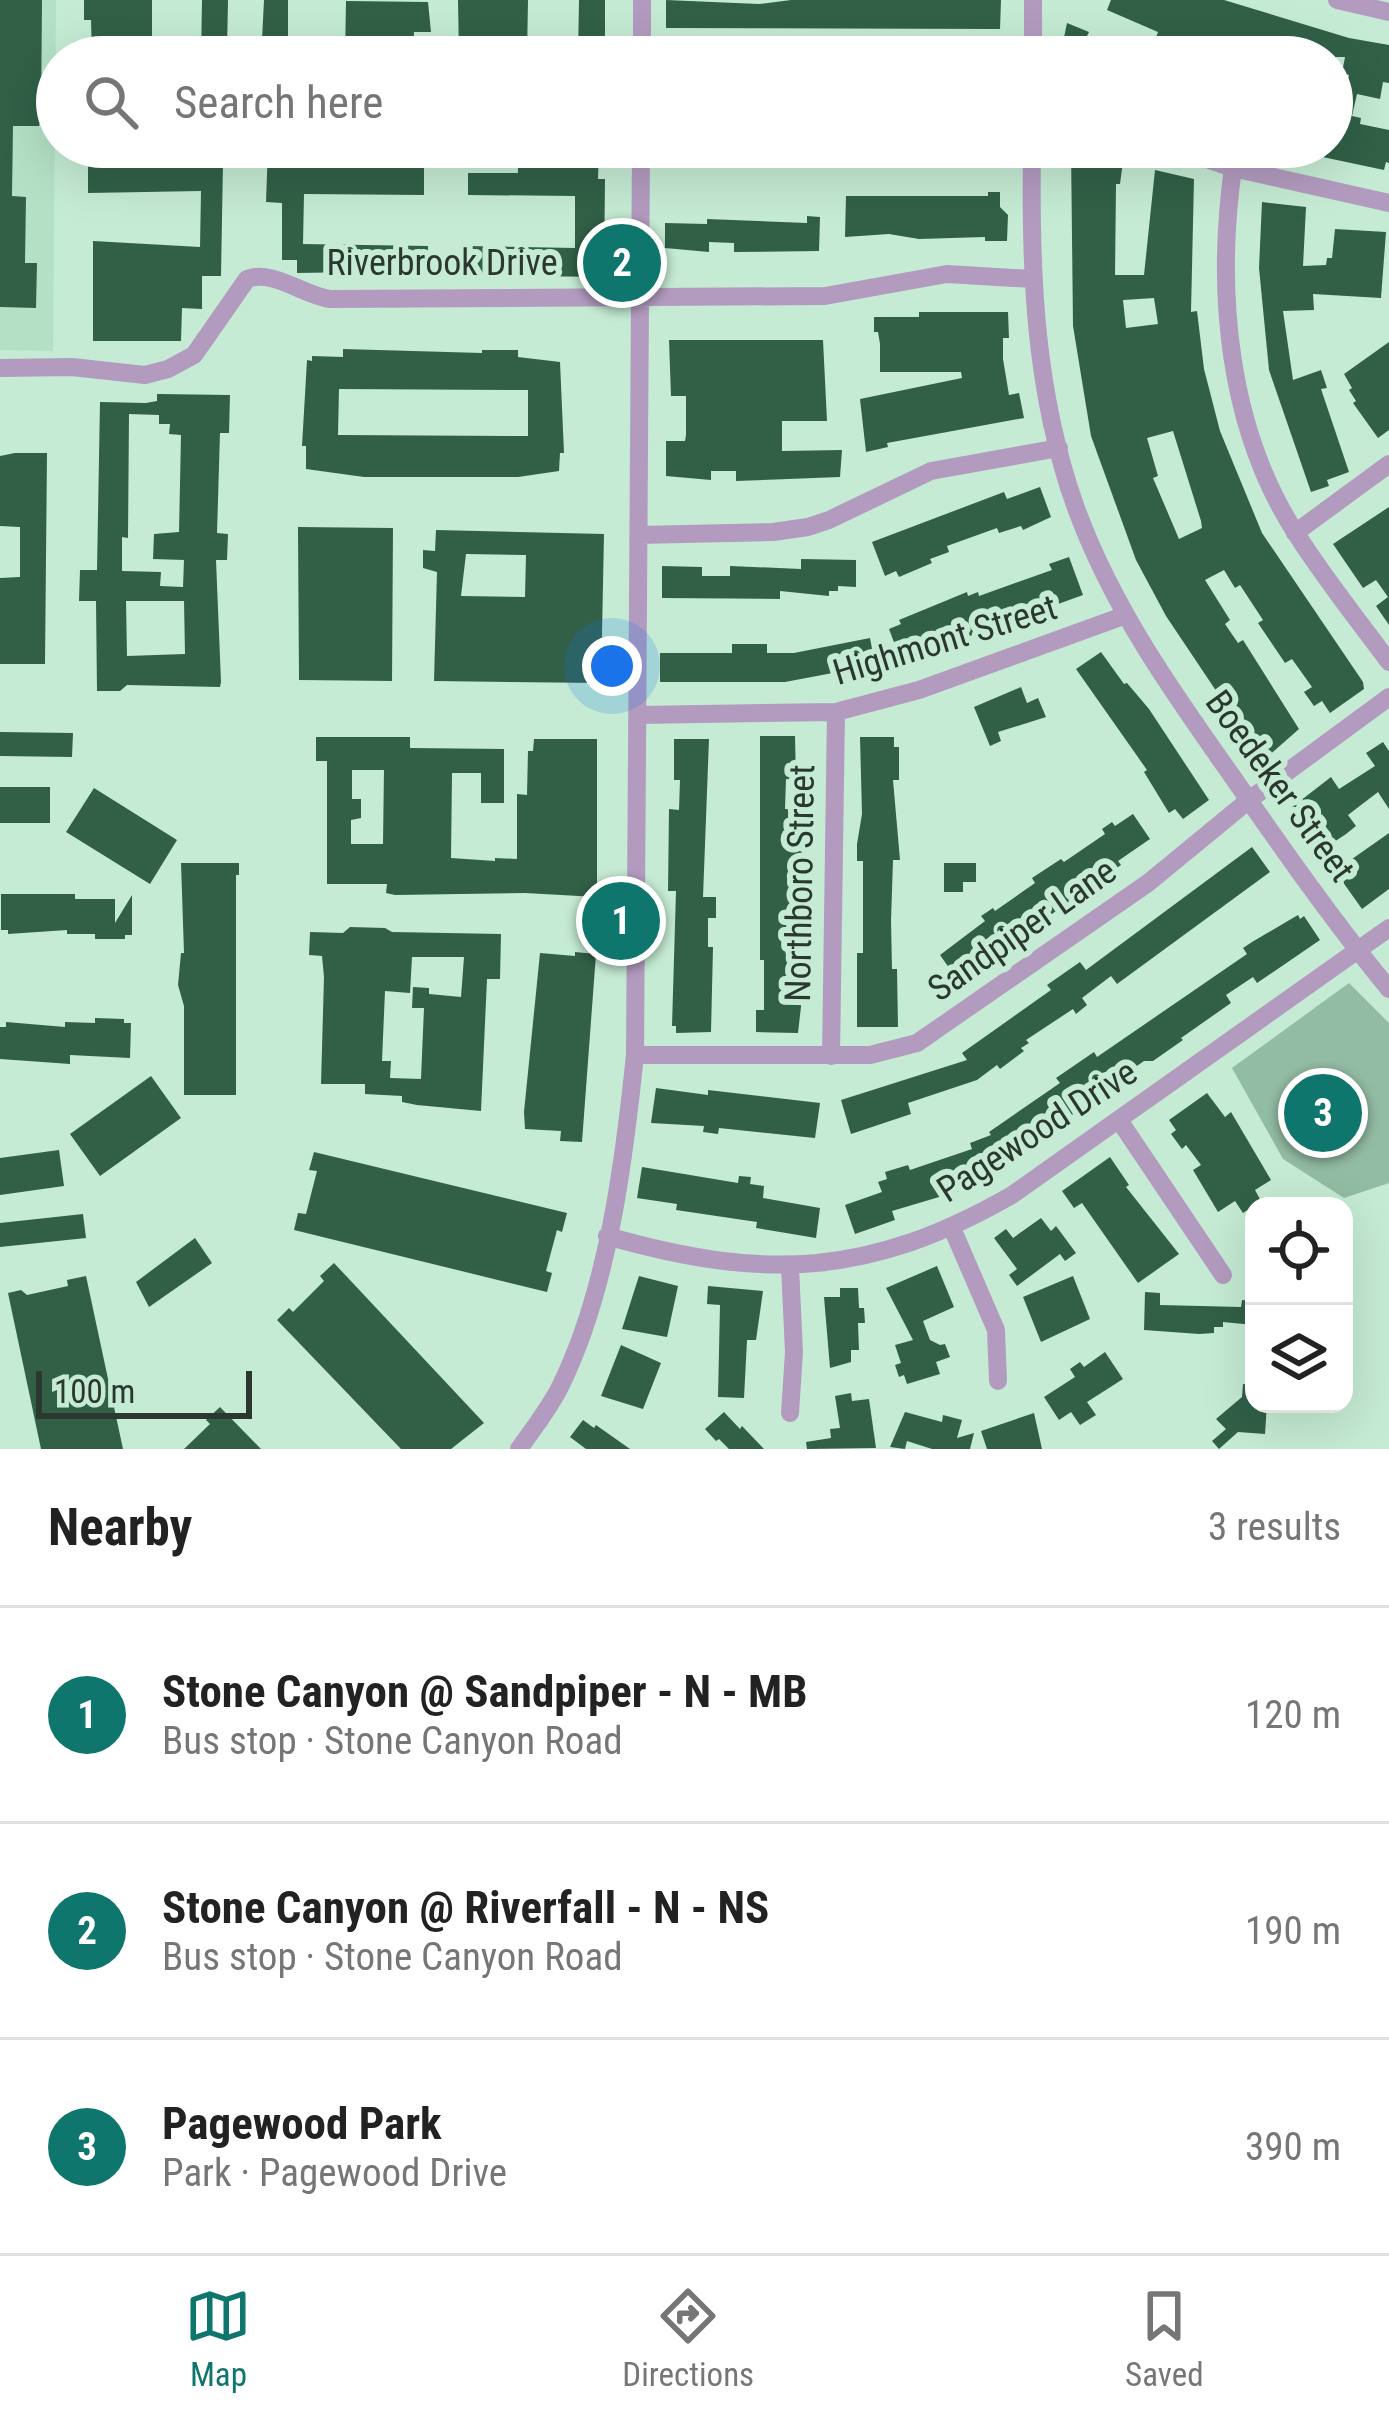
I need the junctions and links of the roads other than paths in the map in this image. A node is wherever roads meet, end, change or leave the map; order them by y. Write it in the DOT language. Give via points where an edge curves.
graph roads {
  1 [pos="642,0"];
  2 [pos="1033,0"];
  3 [pos="1336,0"];
  4 [pos="1389,12"];
  5 [pos="642,36"];
  6 [pos="1033,36"];
  7 [pos="641,168"];
  8 [pos="1032,168"];
  9 [pos="1233,168"];
  10 [pos="1237,168"];
  11 [pos="1389,203"];
  12 [pos="1032,279"];
  13 [pos="641,296"];
  14 [pos="0,368"];
  15 [pos="1059,448"];
  16 [pos="1389,464"];
  17 [pos="1295,532"];
  18 [pos="639,535"];
  19 [pos="1126,615"];
  20 [pos="1389,662"];
  21 [pos="1389,697"];
  22 [pos="836,712"];
  23 [pos="638,715"];
  24 [pos="1249,800"];
  25 [pos="1389,928"];
  26 [pos="1358,951"];
  27 [pos="1389,989"];
  28 [pos="635,1055"];
  29 [pos="831,1056"];
  30 [pos="1120,1120"];
  31 [pos="952,1228"];
  32 [pos="607,1236"];
  33 [pos="790,1267"];
  34 [pos="1223,1275"];
  35 [pos="998,1381"];
  36 [pos="790,1414"];
  37 [pos="519,1449"];
  1 -- 5 [label="street"];
  2 -- 6 [label="street"];
  3 -- 4 [label="street"];
  7 -- 13 [label="street"];
  8 -- 12 [label="street, Boedeker Street"];
  9 -- 17 [label="street" via="1224,253 1240,395 1263,471"];
  10 -- 11 [label="street"];
  12 -- 13 [label="street, Riverbrook Drive" via="947,274 838,295"];
  12 -- 15 [label="street, Boedeker Street"];
  13 -- 14 [label="street, Riverbrook Drive" via="330,298 254,275 194,355 168,369 145,375"];
  13 -- 18 [label="street"];
  15 -- 18 [label="street" via="931,471 808,527"];
  15 -- 19 [label="street, Boedeker Street" via="1081,520"];
  16 -- 17 [label="street"];
  17 -- 20 [label="street"];
  18 -- 23 [label="street"];
  19 -- 22 [label="street, Highmont Street"];
  19 -- 24 [label="street, Boedeker Street"];
  21 -- 24 [label="street, Sandpiper Lane"];
  22 -- 23 [label="street, Highmont Street"];
  22 -- 29 [label="street, Northboro Street"];
  23 -- 28 [label="street"];
  24 -- 26 [label="street, Boedeker Street"];
  24 -- 29 [label="street, Sandpiper Lane" via="1129,896 917,1042"];
  25 -- 26 [label="street, Pagewood Drive"];
  26 -- 27 [label="street, Boedeker Street"];
  26 -- 30 [label="street, Pagewood Drive"];
  28 -- 29 [label="street, Sandpiper Lane"];
  28 -- 32 [label="street"];
  30 -- 31 [label="street, Pagewood Drive"];
  30 -- 34 [label="street"];
  31 -- 33 [label="street, Pagewood Drive" via="860,1259"];
  31 -- 35 [label="street" via="996,1330"];
  32 -- 33 [label="street, Pagewood Drive"];
  32 -- 37 [label="street" via="578,1345"];
  33 -- 36 [label="street"];
}
